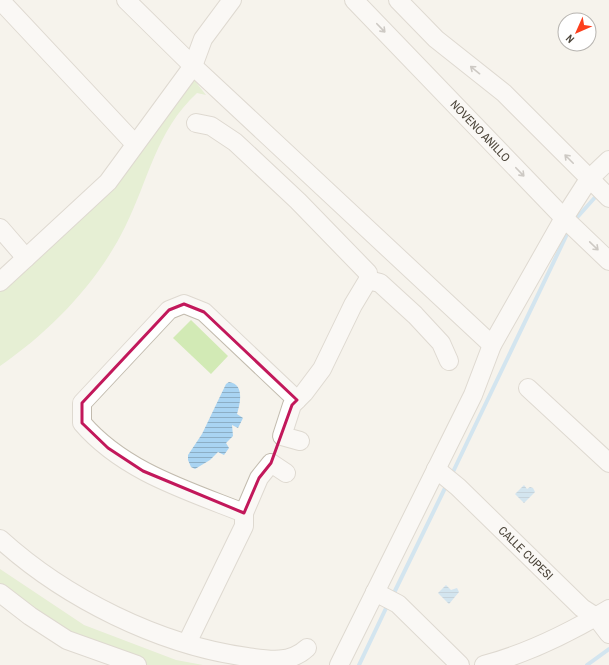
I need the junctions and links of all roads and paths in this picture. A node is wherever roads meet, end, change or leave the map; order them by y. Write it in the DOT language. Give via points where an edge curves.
graph roads {
  1 [pos="0,0"];
  2 [pos="126,0"];
  3 [pos="232,0"];
  4 [pos="354,0"];
  5 [pos="398,0"];
  6 [pos="193,66"];
  7 [pos="196,123"];
  8 [pos="136,144"];
  9 [pos="609,160"];
  10 [pos="601,190"];
  11 [pos="570,224"];
  12 [pos="0,228"];
  13 [pos="26,258"];
  14 [pos="609,261"];
  15 [pos="368,280"];
  16 [pos="0,282"];
  17 [pos="492,345"];
  18 [pos="449,361"];
  19 [pos="528,388"];
  20 [pos="297,400"];
  21 [pos="282,436"];
  22 [pos="300,441"];
  23 [pos="271,463"];
  24 [pos="609,463"];
  25 [pos="286,474"];
  26 [pos="448,478"];
  27 [pos="244,513"];
  28 [pos="0,539"];
  29 [pos="0,593"];
  30 [pos="387,598"];
  31 [pos="602,613"];
  32 [pos="609,634"];
  33 [pos="187,643"];
  34 [pos="307,648"];
  35 [pos="137,665"];
  36 [pos="339,665"];
  37 [pos="460,665"];
  38 [pos="484,665"];
  1 -- 8 [label="street"];
  2 -- 6 [label="street"];
  3 -- 6 [label="street" via="203,38"];
  4 -- 11 [label="street, NOVENO ANILLO, one-way"];
  10 -- 5 [label="street, one-way" via="504,93 436,39"];
  6 -- 8 [label="street"];
  6 -- 17 [label="street"];
  7 -- 15 [label="street" via="211,126 235,142 347,250 368,273"];
  8 -- 13 [label="street" via="108,182"];
  9 -- 10 [label="street"];
  10 -- 11 [label="street"];
  11 -- 14 [label="street, NOVENO ANILLO, one-way"];
  11 -- 17 [label="street"];
  12 -- 13 [label="street"];
  13 -- 16 [label="street"];
  15 -- 18 [label="street" via="380,283 415,315 441,343"];
  15 -- 20 [label="street" via="322,369"];
  17 -- 26 [label="street" via="473,395"];
  19 -- 24 [label="street"];
  20 -- 21 [label="street" via="292,405"];
  20 -- 27 [label="street" via="204,312 184,304 169,310 82,403 82,422 102,443 124,460 162,480"];
  21 -- 22 [label="street"];
  21 -- 23 [label="street"];
  23 -- 25 [label="street"];
  23 -- 27 [label="street" via="259,478"];
  26 -- 30 [label="street"];
  26 -- 31 [label="street, CALLE CUPESI" via="582,608"];
  27 -- 33 [label="street" via="244,526"];
  28 -- 33 [label="street" via="25,562 75,594 128,622"];
  29 -- 35 [label="street" via="67,640"];
  30 -- 36 [label="street"];
  30 -- 37 [label="street"];
  31 -- 32 [label="street, CALLE CUPESI"];
  31 -- 38 [label="street" via="553,640"];
  33 -- 34 [label="street" via="227,654 285,660"];
}
